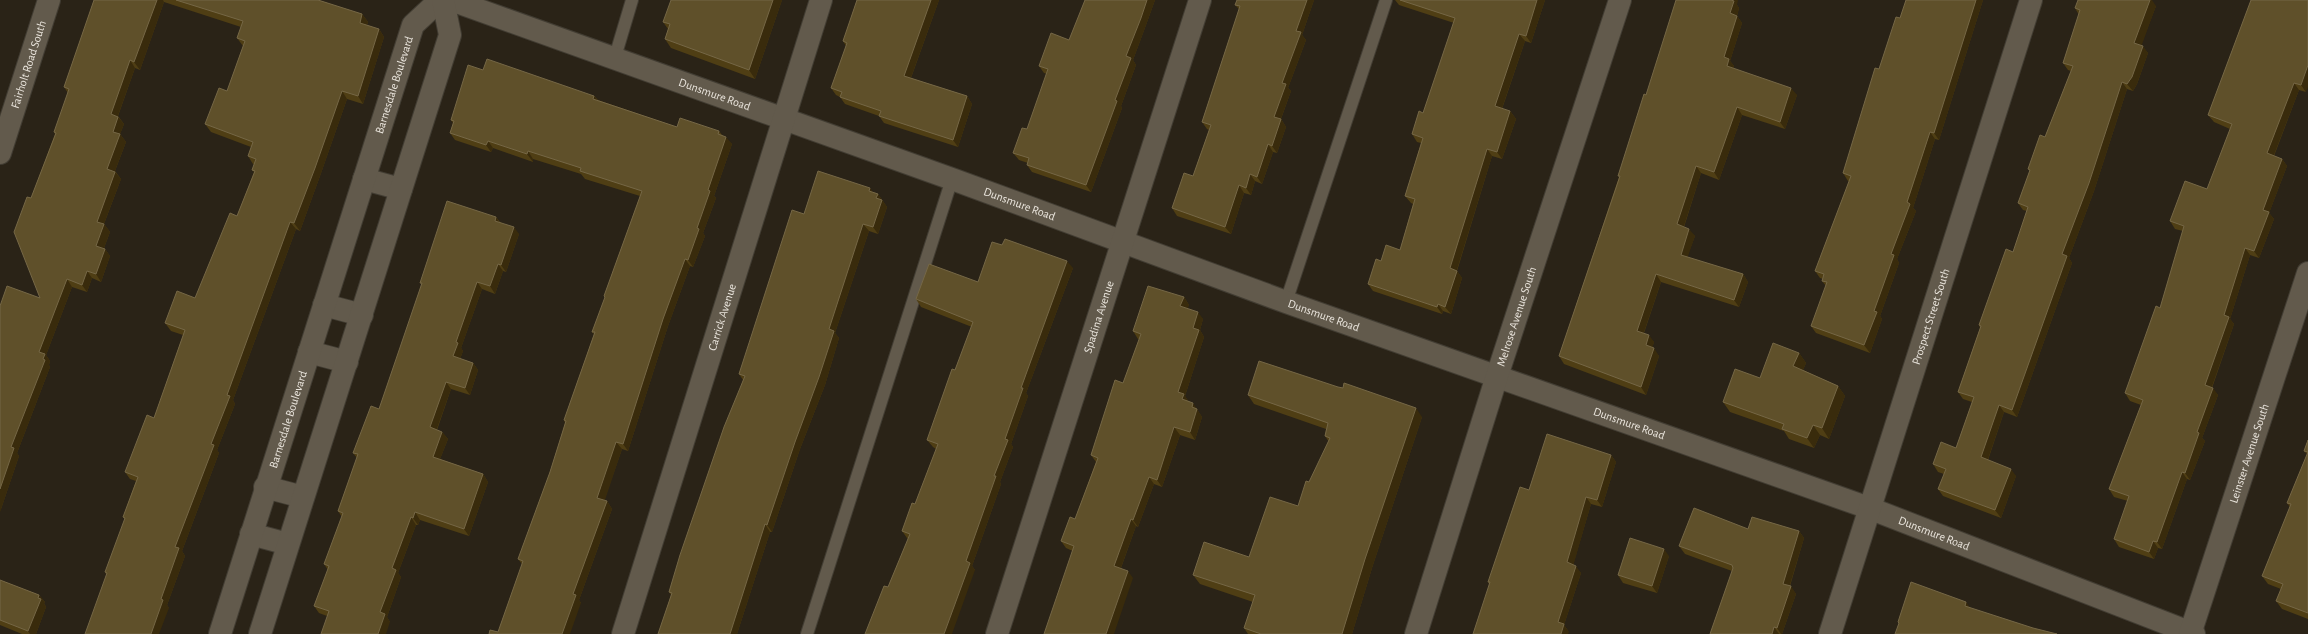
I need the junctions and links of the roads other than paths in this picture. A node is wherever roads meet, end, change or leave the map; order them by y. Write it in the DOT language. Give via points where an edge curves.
graph roads {
  1 [pos="49,0"];
  2 [pos="440,0"];
  3 [pos="443,0"];
  4 [pos="451,0"];
  5 [pos="632,0"];
  6 [pos="821,0"];
  7 [pos="1200,0"];
  8 [pos="1386,0"];
  9 [pos="1620,0"];
  10 [pos="2031,0"];
  11 [pos="615,57"];
  12 [pos="782,119"];
  13 [pos="0,152"];
  14 [pos="364,179"];
  15 [pos="952,179"];
  16 [pos="401,189"];
  17 [pos="1123,241"];
  18 [pos="2308,273"];
  19 [pos="1286,302"];
  20 [pos="324,305"];
  21 [pos="362,315"];
  22 [pos="310,352"];
  23 [pos="347,362"];
  24 [pos="1497,376"];
  25 [pos="265,488"];
  26 [pos="303,497"];
  27 [pos="1869,508"];
  28 [pos="251,534"];
  29 [pos="288,544"];
  30 [pos="220,634"];
  31 [pos="260,634"];
  32 [pos="623,634"];
  33 [pos="807,634"];
  34 [pos="997,634"];
  35 [pos="1416,634"];
  36 [pos="1830,634"];
  37 [pos="2192,634"];
  1 -- 13 [label="street, Fairholt Road South"];
  2 -- 14 [label="street, Barnesdale Boulevard" via="413,25"];
  3 -- 16 [label="street" via="450,35"];
  4 -- 11 [label="street, Dunsmure Road"];
  5 -- 11 [label="lane"];
  6 -- 12 [label="street, Carrick Avenue"];
  7 -- 17 [label="street, Spadina Avenue"];
  8 -- 19 [label="lane"];
  9 -- 24 [label="street, Melrose Avenue South"];
  10 -- 27 [label="street, Prospect Street South"];
  11 -- 12 [label="street, Dunsmure Road"];
  12 -- 15 [label="street, Dunsmure Road"];
  12 -- 32 [label="street, Carrick Avenue"];
  14 -- 16 [label="street"];
  14 -- 20 [label="street, Barnesdale Boulevard"];
  15 -- 17 [label="street, Dunsmure Road"];
  15 -- 33 [label="lane"];
  16 -- 21 [label="street"];
  17 -- 19 [label="street, Dunsmure Road"];
  17 -- 34 [label="street, Spadina Avenue"];
  18 -- 37 [label="street, Leinster Avenue South"];
  19 -- 24 [label="street, Dunsmure Road"];
  20 -- 21 [label="street"];
  20 -- 22 [label="street, Barnesdale Boulevard"];
  21 -- 23 [label="street"];
  22 -- 23 [label="street"];
  22 -- 25 [label="street, Barnesdale Boulevard"];
  23 -- 26 [label="street"];
  24 -- 27 [label="street, Dunsmure Road"];
  24 -- 35 [label="street, Melrose Avenue South"];
  25 -- 26 [label="street"];
  25 -- 28 [label="street, Barnesdale Boulevard"];
  26 -- 29 [label="street"];
  27 -- 36 [label="street, Prospect Street South"];
  27 -- 37 [label="street, Dunsmure Road"];
  28 -- 29 [label="street"];
  28 -- 30 [label="street, Barnesdale Boulevard"];
  29 -- 31 [label="street"];
}
